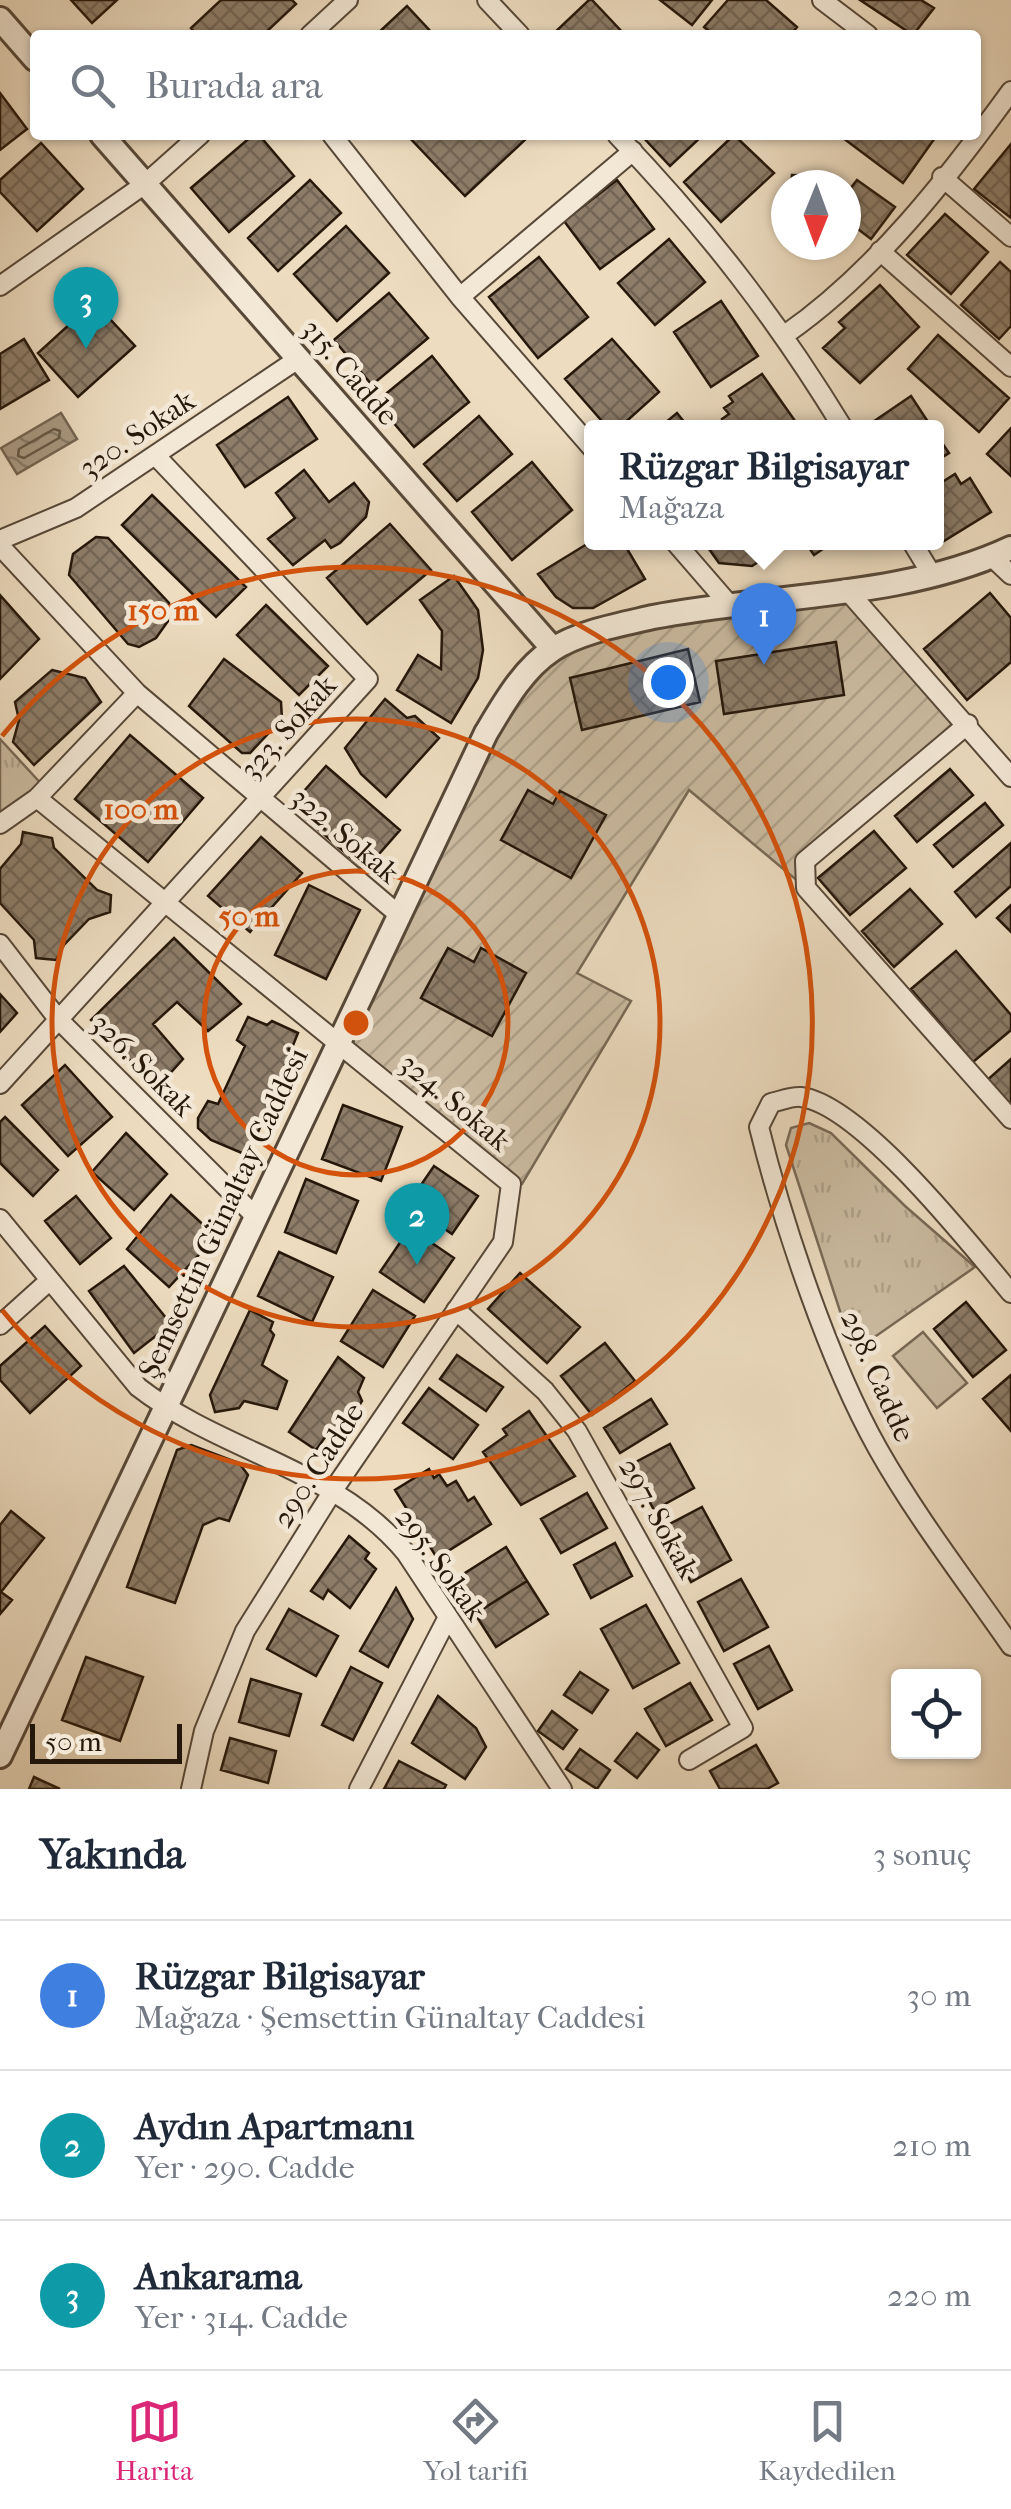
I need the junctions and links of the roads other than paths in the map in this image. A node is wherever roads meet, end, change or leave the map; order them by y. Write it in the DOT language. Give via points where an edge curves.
graph roads {
  1 [pos="348,0"];
  2 [pos="487,0"];
  3 [pos="822,0"];
  4 [pos="0,19"];
  5 [pos="315,30"];
  6 [pos="515,30"];
  7 [pos="861,30"];
  8 [pos="30,53"];
  9 [pos="1011,91"];
  10 [pos="981,122"];
  11 [pos="106,140"];
  12 [pos="194,140"];
  13 [pos="336,140"];
  14 [pos="622,140"];
  15 [pos="968,140"];
  16 [pos="632,151"];
  17 [pos="942,177"];
  18 [pos="145,184"];
  19 [pos="1011,237"];
  20 [pos="880,250"];
  21 [pos="0,286"];
  22 [pos="460,297"];
  23 [pos="786,334"];
  24 [pos="298,358"];
  25 [pos="1011,366"];
  26 [pos="838,420"];
  27 [pos="584,439"];
  28 [pos="155,455"];
  29 [pos="0,543"];
  30 [pos="681,550"];
  31 [pos="917,550"];
  32 [pos="1002,552"];
  33 [pos="932,575"];
  34 [pos="1011,575"];
  35 [pos="846,589"];
  36 [pos="727,602"];
  37 [pos="553,649"];
  38 [pos="137,693"];
  39 [pos="968,724"];
  40 [pos="1011,776"];
  41 [pos="38,798"];
  42 [pos="260,800"];
  43 [pos="0,824"];
  44 [pos="166,902"];
  45 [pos="398,914"];
  46 [pos="0,944"];
  47 [pos="58,1019"];
  48 [pos="337,1039"];
  49 [pos="0,1084"];
  50 [pos="1011,1119"];
  51 [pos="511,1184"];
  52 [pos="257,1218"];
  53 [pos="0,1219"];
  54 [pos="49,1280"];
  55 [pos="1011,1293"];
  56 [pos="456,1310"];
  57 [pos="0,1325"];
  58 [pos="166,1408"];
  59 [pos="334,1489"];
  60 [pos="448,1617"];
  61 [pos="1011,1646"];
  62 [pos="0,1756"];
  63 [pos="689,1760"];
  64 [pos="191,1789"];
  65 [pos="360,1789"];
  66 [pos="562,1789"];
  1 -- 5 [label="street"];
  2 -- 6 [label="street"];
  3 -- 7 [label="street"];
  4 -- 8 [label="street"];
  9 -- 10 [label="street"];
  11 -- 18 [label="street, 315. Cadde"];
  12 -- 18 [label="street"];
  13 -- 22 [label="street"];
  14 -- 16 [label="street"];
  15 -- 17 [label="street"];
  16 -- 22 [label="street"];
  16 -- 23 [label="street"];
  17 -- 19 [label="street"];
  17 -- 20 [label="street"];
  18 -- 21 [label="street"];
  18 -- 24 [label="street, 315. Cadde"];
  20 -- 23 [label="street" via="826,306"];
  20 -- 25 [label="street"];
  22 -- 27 [label="street"];
  23 -- 26 [label="street"];
  24 -- 28 [label="street, 320. Sokak"];
  24 -- 37 [label="street, 315. Cadde"];
  28 -- 29 [label="street, 320. Sokak" via="76,508"];
  28 -- 42 [label="street, 323. Sokak" via="368,679"];
  29 -- 38 [label="street, 322. Sokak"];
  30 -- 36 [label="street"];
  31 -- 33 [label="street"];
  32 -- 33 [label="street, Şemsettin Günaltay Caddesi"];
  32 -- 34 [label="street"];
  33 -- 35 [label="street, Şemsettin Günaltay Caddesi"];
  35 -- 36 [label="street, Şemsettin Günaltay Caddesi"];
  35 -- 39 [label="street"];
  36 -- 37 [label="street, Şemsettin Günaltay Caddesi" via="633,622"];
  37 -- 45 [label="street, Şemsettin Günaltay Caddesi" via="512,690 486,732"];
  38 -- 41 [label="street"];
  38 -- 42 [label="street, 322. Sokak"];
  39 -- 40 [label="street"];
  39 -- 50 [label="street" via="805,861 806,888"];
  41 -- 43 [label="street"];
  41 -- 44 [label="street, 324. Sokak"];
  42 -- 44 [label="street, 323. Sokak"];
  42 -- 45 [label="street, 322. Sokak"];
  44 -- 47 [label="street, 323. Sokak"];
  44 -- 48 [label="street, 324. Sokak"];
  45 -- 48 [label="street, Şemsettin Günaltay Caddesi"];
  46 -- 47 [label="street, 326. Sokak"];
  47 -- 49 [label="street, 323. Sokak"];
  47 -- 52 [label="street, 326. Sokak"];
  48 -- 51 [label="street, 324. Sokak"];
  48 -- 52 [label="street, Şemsettin Günaltay Caddesi"];
  51 -- 56 [label="street, 290. Cadde" via="503,1242"];
  52 -- 58 [label="street, Şemsettin Günaltay Caddesi"];
  53 -- 54 [label="street, 295. Sokak"];
  54 -- 57 [label="street"];
  54 -- 58 [label="street, 295. Sokak" via="138,1387"];
  55 -- 61 [label="street, 298. Cadde" via="890,1157 828,1106 798,1096 771,1104 759,1126 770,1173 841,1369 900,1487"];
  56 -- 59 [label="street, 290. Cadde"];
  56 -- 63 [label="street, 297. Sokak" via="577,1431 744,1728"];
  58 -- 59 [label="street, 295. Sokak"];
  58 -- 62 [label="street, Şemsettin Günaltay Caddesi"];
  59 -- 60 [label="street, 295. Sokak" via="380,1522"];
  59 -- 64 [label="street, 290. Cadde" via="245,1631 204,1730"];
  60 -- 65 [label="street"];
  60 -- 66 [label="street, 295. Sokak"];
}
